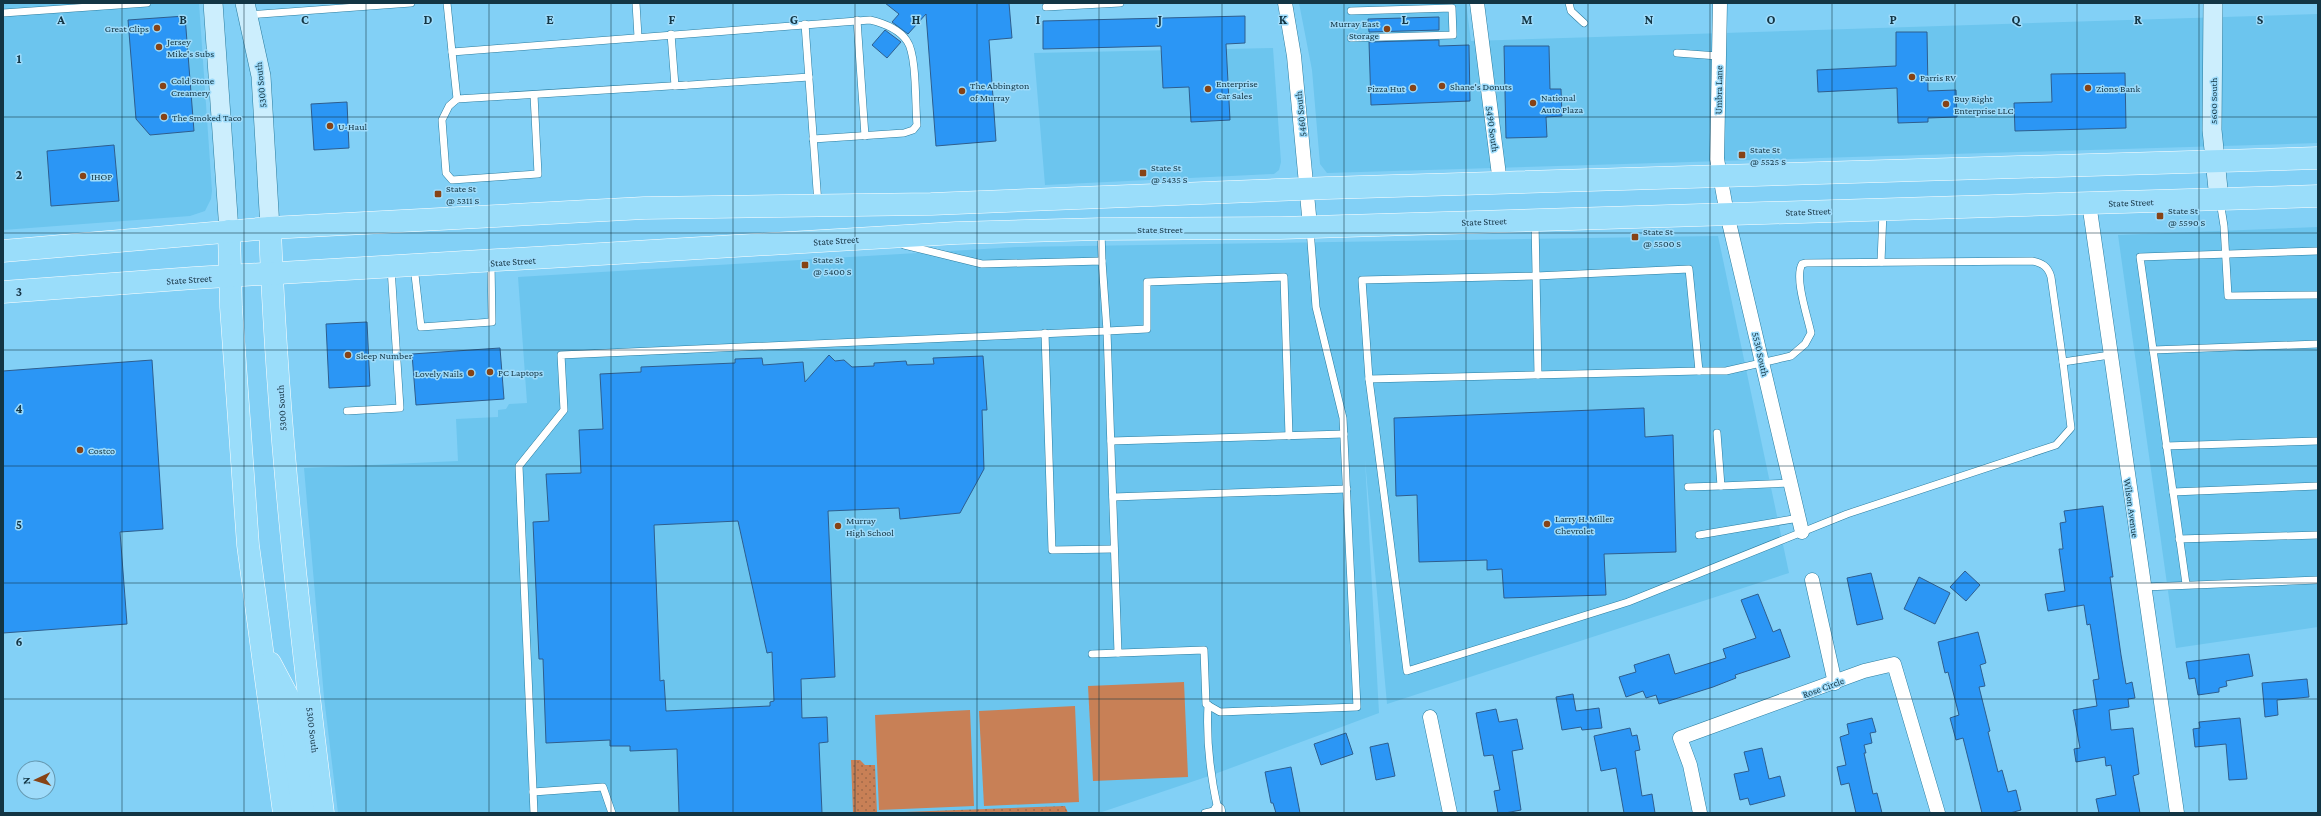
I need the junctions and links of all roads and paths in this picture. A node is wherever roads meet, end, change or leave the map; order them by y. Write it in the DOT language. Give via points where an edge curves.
graph roads {
  1 [pos="147,3"];
  2 [pos="213,3"];
  3 [pos="299,3"];
  4 [pos="411,3"];
  5 [pos="448,3"];
  6 [pos="636,3"];
  7 [pos="1120,3"];
  8 [pos="1285,3"];
  9 [pos="1477,3"];
  10 [pos="1569,3"];
  11 [pos="1720,3"];
  12 [pos="2213,3"];
  13 [pos="113,4"];
  14 [pos="1046,7"];
  15 [pos="247,9"];
  16 [pos="300,11"];
  17 [pos="1351,11"];
  18 [pos="3,13"];
  19 [pos="857,20"];
  20 [pos="1584,23"];
  21 [pos="805,24"];
  22 [pos="671,34"];
  23 [pos="638,37"];
  24 [pos="1351,38"];
  25 [pos="452,52"];
  26 [pos="1677,53"];
  27 [pos="1718,56"];
  28 [pos="809,77"];
  29 [pos="675,86"];
  30 [pos="534,95"];
  31 [pos="457,99"];
  32 [pos="865,136"];
  33 [pos="813,139"];
  34 [pos="2318,158"];
  35 [pos="2215,161"];
  36 [pos="1720,176"];
  37 [pos="1500,183"];
  38 [pos="1306,189"];
  39 [pos="2318,196"];
  40 [pos="2219,199"];
  41 [pos="2089,203"];
  42 [pos="818,206"];
  43 [pos="1883,209"];
  44 [pos="1728,214"];
  45 [pos="1534,220"];
  46 [pos="1310,226"];
  47 [pos="270,228"];
  48 [pos="1101,229"];
  49 [pos="229,231"];
  50 [pos="874,237"];
  51 [pos="3,251"];
  52 [pos="2318,251"];
  53 [pos="2225,254"];
  54 [pos="1102,261"];
  55 [pos="491,262"];
  56 [pos="1881,262"];
  57 [pos="414,266"];
  58 [pos="391,267"];
  59 [pos="272,274"];
  60 [pos="230,276"];
  61 [pos="1536,276"];
  62 [pos="3,292"];
  63 [pos="2318,295"];
  64 [pos="1107,331"];
  65 [pos="1045,333"];
  66 [pos="2318,344"];
  67 [pos="2153,350"];
  68 [pos="2110,355"];
  69 [pos="1762,362"];
  70 [pos="2063,362"];
  71 [pos="1699,371"];
  72 [pos="1538,375"];
  73 [pos="1369,379"];
  74 [pos="347,412"];
  75 [pos="1717,433"];
  76 [pos="1344,434"];
  77 [pos="1289,436"];
  78 [pos="1111,441"];
  79 [pos="2318,441"];
  80 [pos="2166,446"];
  81 [pos="1791,482"];
  82 [pos="1720,486"];
  83 [pos="2318,486"];
  84 [pos="1688,487"];
  85 [pos="1347,489"];
  86 [pos="2173,492"];
  87 [pos="1113,497"];
  88 [pos="1799,518"];
  89 [pos="1802,532"];
  90 [pos="1699,534"];
  91 [pos="2318,535"];
  92 [pos="2179,539"];
  93 [pos="1114,549"];
  94 [pos="1812,580"];
  95 [pos="2318,580"];
  96 [pos="2186,584"];
  97 [pos="2144,587"];
  98 [pos="263,647"];
  99 [pos="1118,653"];
  100 [pos="1092,654"];
  101 [pos="1835,683"];
  102 [pos="1208,705"];
  103 [pos="1430,717"];
  104 [pos="533,792"];
  105 [pos="1214,812"];
  106 [pos="284,813"];
  107 [pos="303,813"];
  108 [pos="323,813"];
  109 [pos="534,813"];
  110 [pos="612,813"];
  111 [pos="1450,813"];
  112 [pos="1700,813"];
  113 [pos="1938,813"];
  114 [pos="2177,813"];
  1 -- 13 [label="lane"];
  2 -- 49 [label="main road"];
  3 -- 16 [label="lane"];
  4 -- 16 [label="lane"];
  5 -- 25 [label="lane"];
  6 -- 23 [label="lane"];
  7 -- 14 [label="lane"];
  8 -- 38 [label="street, 5460 South" via="1294,56"];
  9 -- 37 [label="street, 5490 South"];
  10 -- 20 [label="lane" via="1571,11"];
  11 -- 27 [label="street, Umbra Lane"];
  12 -- 35 [label="main road, 5600 South" via="2212,130"];
  13 -- 18 [label="lane"];
  15 -- 16 [label="lane"];
  15 -- 47 [label="main road, 5300 South" via="261,76"];
  17 -- 24 [label="lane" via="1452,8 1453,35"];
  19 -- 21 [label="lane"];
  19 -- 32 [label="lane"];
  19 -- 32 [label="lane" via="870,20 895,29 907,40 912,59 916,124 913,130"];
  21 -- 22 [label="lane"];
  21 -- 28 [label="lane"];
  22 -- 23 [label="lane"];
  22 -- 29 [label="lane"];
  23 -- 25 [label="lane"];
  25 -- 31 [label="lane"];
  26 -- 27 [label="lane"];
  27 -- 36 [label="street, Umbra Lane" via="1717,159"];
  28 -- 29 [label="lane"];
  28 -- 33 [label="lane"];
  29 -- 30 [label="lane"];
  30 -- 31 [label="lane"];
  30 -- 31 [label="lane" via="538,174 452,180 446,173 442,120 449,106"];
  32 -- 33 [label="lane"];
  33 -- 42 [label="lane"];
  34 -- 35 [label="main road"];
  35 -- 36 [label="main road"];
  35 -- 40 [label="main road, 5600 South"];
  36 -- 37 [label="main road"];
  36 -- 44 [label="street, 5530 South"];
  37 -- 38 [label="main road"];
  38 -- 42 [label="main road"];
  38 -- 46 [label="street, 5460 South"];
  39 -- 40 [label="main road, State Street"];
  40 -- 41 [label="main road, State Street"];
  40 -- 53 [label="lane" via="2224,226"];
  41 -- 43 [label="main road, State Street"];
  41 -- 68 [label="street, Wilson Avenue"];
  42 -- 47 [label="main road" via="644,208"];
  43 -- 44 [label="main road, State Street"];
  43 -- 56 [label="lane"];
  44 -- 45 [label="main road, State Street"];
  44 -- 69 [label="street, 5530 South"];
  45 -- 46 [label="main road, State Street"];
  45 -- 61 [label="lane"];
  46 -- 48 [label="main road, State Street"];
  46 -- 76 [label="lane" via="1316,307 1343,418"];
  47 -- 49 [label="main road"];
  47 -- 59 [label="main road, 5300 South"];
  48 -- 50 [label="main road, State Street"];
  48 -- 54 [label="lane"];
  49 -- 51 [label="main road"];
  49 -- 60 [label="main road"];
  50 -- 54 [label="lane" via="982,264"];
  50 -- 55 [label="main road, State Street"];
  52 -- 53 [label="lane"];
  53 -- 63 [label="lane" via="2228,296"];
  53 -- 67 [label="lane" via="2140,257"];
  54 -- 64 [label="lane"];
  55 -- 57 [label="main road, State Street"];
  55 -- 57 [label="lane" via="492,322 421,327"];
  56 -- 69 [label="lane" via="1802,264 1799,279 1811,333 1805,344 1791,356"];
  56 -- 70 [label="lane" via="2042,263 2049,270 2051,277"];
  57 -- 58 [label="main road, State Street"];
  58 -- 59 [label="main road, State Street"];
  58 -- 74 [label="lane" via="400,408"];
  59 -- 60 [label="main road, State Street"];
  59 -- 108 [label="main road, 5300 South" via="288,499"];
  60 -- 62 [label="main road, State Street"];
  60 -- 98 [label="main road" via="248,545"];
  61 -- 71 [label="lane" via="1689,269"];
  61 -- 72 [label="lane"];
  61 -- 73 [label="lane" via="1362,280"];
  64 -- 65 [label="lane"];
  64 -- 77 [label="lane" via="1147,329 1147,282 1284,278"];
  64 -- 78 [label="lane"];
  65 -- 93 [label="lane" via="1052,550"];
  65 -- 104 [label="lane" via="561,355 564,410 519,466"];
  66 -- 67 [label="lane"];
  67 -- 80 [label="lane"];
  68 -- 70 [label="lane"];
  68 -- 97 [label="street, Wilson Avenue"];
  69 -- 71 [label="lane" via="1726,371"];
  69 -- 81 [label="street, 5530 South"];
  70 -- 89 [label="lane" via="2071,428 2056,445 1929,485"];
  71 -- 72 [label="lane"];
  72 -- 73 [label="lane"];
  73 -- 89 [label="lane" via="1408,671 1628,602"];
  75 -- 82 [label="lane"];
  76 -- 77 [label="lane"];
  76 -- 85 [label="lane"];
  77 -- 78 [label="lane"];
  78 -- 87 [label="lane"];
  79 -- 80 [label="lane"];
  80 -- 86 [label="lane"];
  81 -- 82 [label="lane"];
  81 -- 88 [label="street, 5530 South"];
  82 -- 84 [label="lane"];
  83 -- 86 [label="lane"];
  85 -- 87 [label="lane"];
  85 -- 102 [label="lane" via="1357,707 1220,712"];
  86 -- 92 [label="lane"];
  87 -- 93 [label="lane"];
  88 -- 89 [label="street, 5530 South"];
  88 -- 90 [label="lane"];
  91 -- 92 [label="lane"];
  92 -- 96 [label="lane"];
  93 -- 99 [label="lane"];
  94 -- 101 [label="street"];
  95 -- 96 [label="lane"];
  96 -- 97 [label="lane"];
  97 -- 114 [label="street, Wilson Avenue"];
  98 -- 106 [label="main road"];
  98 -- 107 [label="main road" via="288,698"];
  99 -- 100 [label="lane"];
  99 -- 102 [label="lane" via="1204,650"];
  101 -- 112 [label="street, Rose Circle" via="1680,738 1690,765"];
  101 -- 113 [label="street, Rose Circle" via="1864,671 1894,664"];
  102 -- 105 [label="lane" via="1207,744"];
  103 -- 111 [label="street"];
  104 -- 109 [label="lane"];
  104 -- 110 [label="lane" via="603,787"];
}
